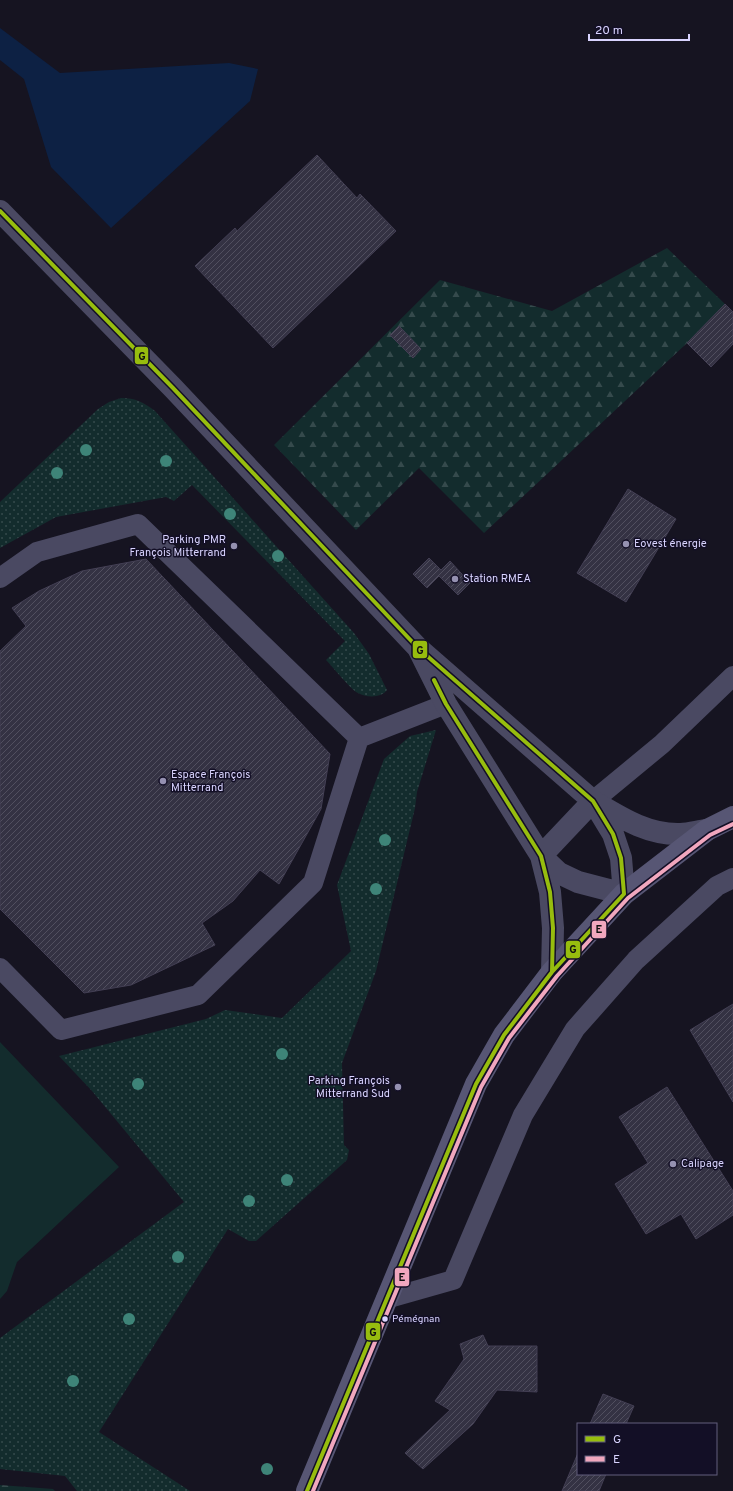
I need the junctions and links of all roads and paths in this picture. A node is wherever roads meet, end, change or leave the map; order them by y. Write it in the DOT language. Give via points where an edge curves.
graph roads {
  1 [pos="0,211"];
  2 [pos="0,578"];
  3 [pos="418,648"];
  4 [pos="733,676"];
  5 [pos="446,704"];
  6 [pos="359,738"];
  7 [pos="593,801"];
  8 [pos="733,817"];
  9 [pos="708,830"];
  10 [pos="541,856"];
  11 [pos="733,878"];
  12 [pos="624,894"];
  13 [pos="0,968"];
  14 [pos="552,972"];
  15 [pos="386,1299"];
  16 [pos="306,1491"];
  1 -- 3 [label="street" via="173,388"];
  2 -- 6 [label="lane" via="37,552 138,524"];
  3 -- 5 [label="street"];
  3 -- 7 [label="street"];
  4 -- 7 [label="lane" via="662,744"];
  5 -- 6 [label="lane"];
  5 -- 10 [label="street"];
  6 -- 13 [label="lane" via="313,882 198,995 61,1030"];
  7 -- 9 [label="street" via="632,824 650,830 679,834"];
  7 -- 10 [label="street"];
  7 -- 12 [label="street" via="613,834 621,858"];
  8 -- 9 [label="street"];
  9 -- 12 [label="street"];
  10 -- 12 [label="street" via="559,872 578,882"];
  10 -- 14 [label="street" via="550,892 553,928"];
  11 -- 15 [label="lane" via="717,886 636,960 575,1029 523,1115 453,1280"];
  12 -- 14 [label="street"];
  14 -- 15 [label="street" via="504,1035 476,1084"];
  15 -- 16 [label="street"];
}
